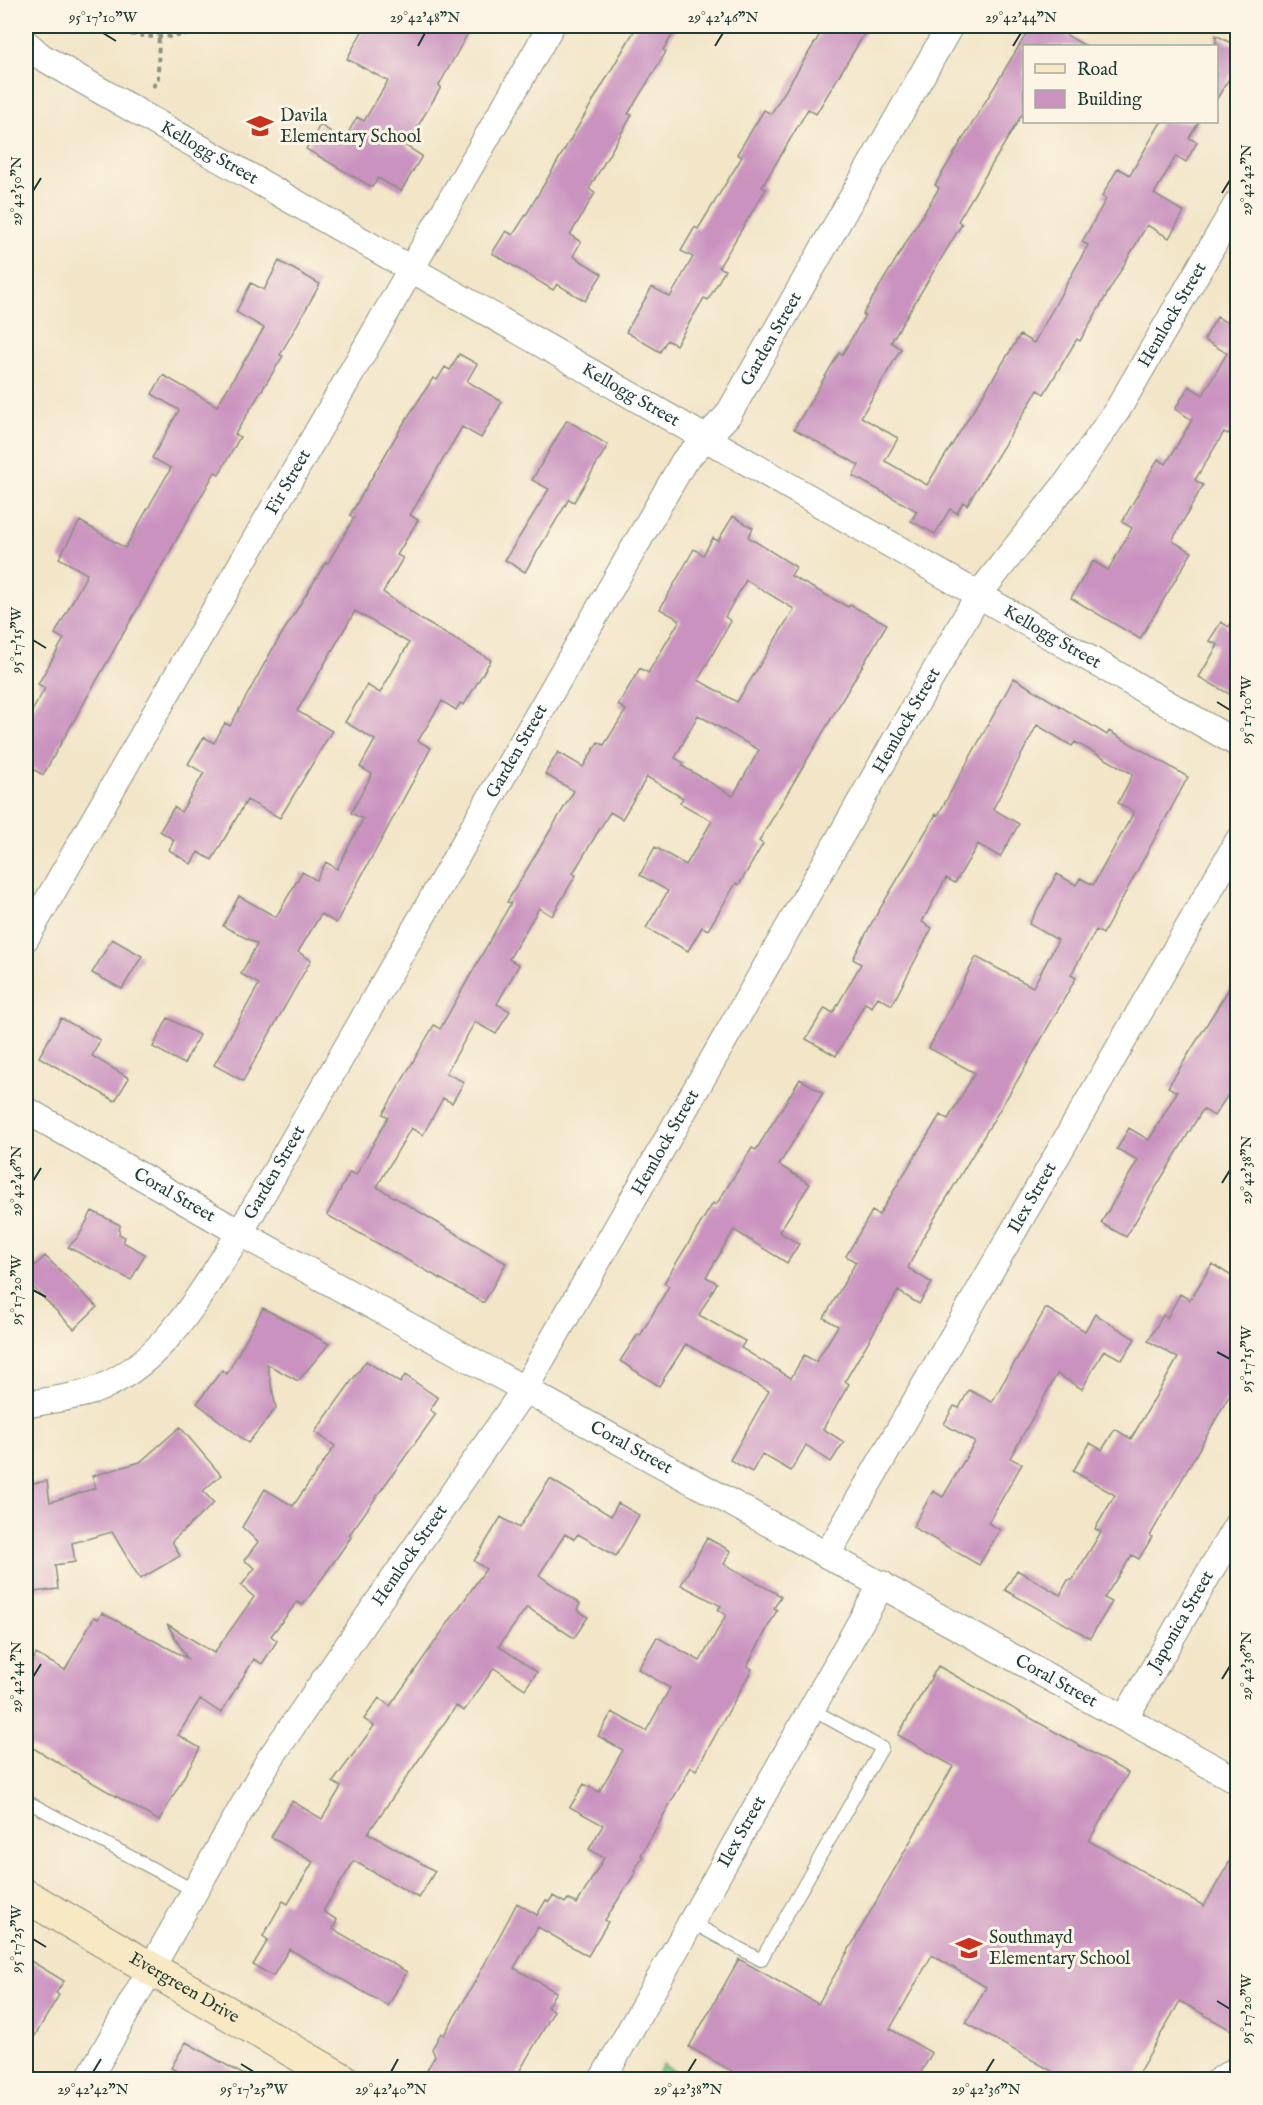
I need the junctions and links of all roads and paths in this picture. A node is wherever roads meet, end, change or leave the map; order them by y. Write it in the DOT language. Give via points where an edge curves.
graph roads {
  1 [pos="105,26"];
  2 [pos="159,26"];
  3 [pos="208,26"];
  4 [pos="551,26"];
  5 [pos="950,26"];
  6 [pos="160,37"];
  7 [pos="26,43"];
  8 [pos="153,87"];
  9 [pos="1238,202"];
  10 [pos="412,267"];
  11 [pos="709,437"];
  12 [pos="979,594"];
  13 [pos="1238,744"];
  14 [pos="1238,841"];
  15 [pos="26,938"];
  16 [pos="26,1110"];
  17 [pos="240,1233"];
  18 [pos="524,1390"];
  19 [pos="26,1405"];
  20 [pos="1238,1523"];
  21 [pos="827,1555"];
  22 [pos="882,1584"];
  23 [pos="811,1709"];
  24 [pos="1125,1718"];
  25 [pos="1238,1780"];
  26 [pos="26,1801"];
  27 [pos="195,1891"];
  28 [pos="26,1896"];
  29 [pos="691,1922"];
  30 [pos="151,1970"];
  31 [pos="1238,2067"];
  32 [pos="88,2079"];
  33 [pos="343,2079"];
  34 [pos="602,2079"];
  35 [pos="1207,2079"];
  1 -- 6 [label="path"];
  2 -- 6 [label="path"];
  3 -- 6 [label="path"];
  4 -- 10 [label="street, Fir Street"];
  5 -- 11 [label="street, Garden Street" via="728,415"];
  6 -- 8 [label="path" via="158,78"];
  7 -- 10 [label="street, Kellogg Street" via="42,57"];
  9 -- 12 [label="street, Hemlock Street" via="1118,409 1069,480"];
  10 -- 11 [label="street, Kellogg Street"];
  10 -- 15 [label="street, Fir Street"];
  11 -- 12 [label="street, Kellogg Street"];
  11 -- 17 [label="street, Garden Street" via="684,461"];
  12 -- 13 [label="street, Kellogg Street"];
  12 -- 18 [label="street, Hemlock Street"];
  14 -- 21 [label="street, Ilex Street"];
  16 -- 17 [label="street, Coral Street"];
  17 -- 18 [label="street, Coral Street"];
  17 -- 19 [label="street, Garden Street" via="170,1338 145,1360 92,1391"];
  18 -- 21 [label="street, Coral Street"];
  18 -- 27 [label="street, Hemlock Street" via="269,1760"];
  20 -- 24 [label="street, Japonica Street"];
  21 -- 22 [label="street, Coral Street"];
  22 -- 23 [label="street, Ilex Street"];
  22 -- 24 [label="street, Coral Street"];
  23 -- 29 [label="street, Ilex Street"];
  23 -- 29 [label="lane" via="882,1748 761,1960"];
  24 -- 25 [label="street, Coral Street"];
  26 -- 27 [label="lane"];
  27 -- 30 [label="street, Hemlock Street"];
  28 -- 30 [label="street, Evergreen Drive"];
  29 -- 34 [label="street, Ilex Street"];
  30 -- 32 [label="street, Hemlock Street"];
  30 -- 33 [label="street, Evergreen Drive"];
  31 -- 35 [label="lane" via="1230,2065"];
}
